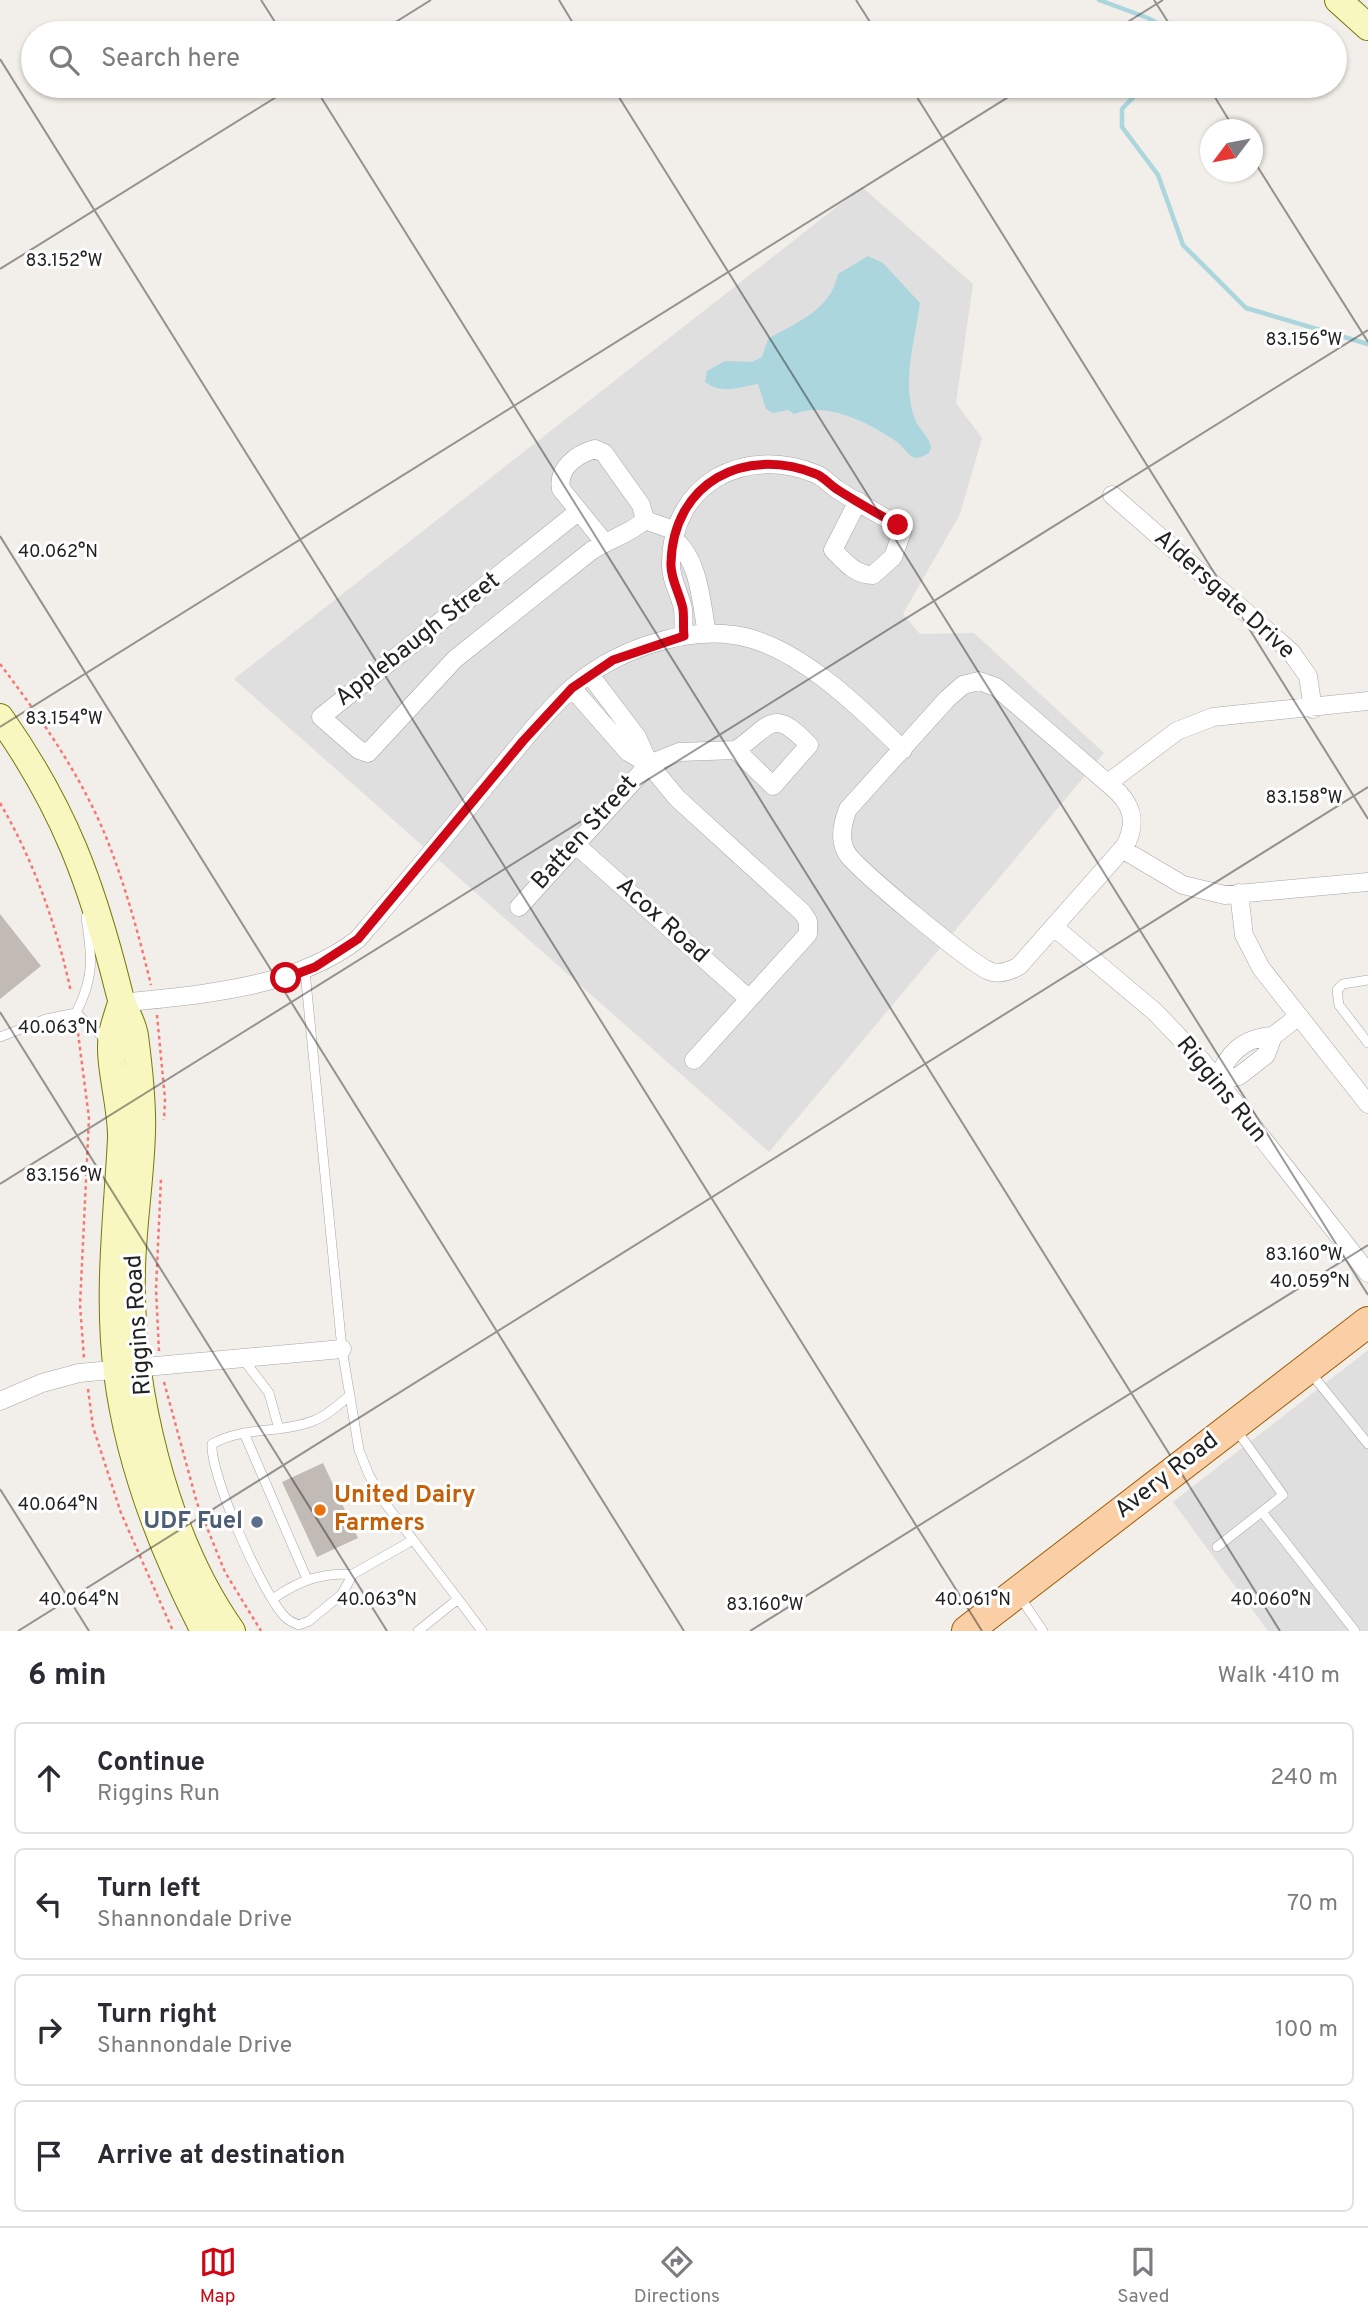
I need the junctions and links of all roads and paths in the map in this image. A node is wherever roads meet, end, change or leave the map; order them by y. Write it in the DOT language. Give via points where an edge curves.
graph roads {
  1 [pos="1338,0"];
  2 [pos="1368,27"];
  3 [pos="1112,495"];
  4 [pos="858,501"];
  5 [pos="579,511"];
  6 [pos="645,520"];
  7 [pos="676,536"];
  8 [pos="604,542"];
  9 [pos="699,584"];
  10 [pos="677,590"];
  11 [pos="706,633"];
  12 [pos="684,636"];
  13 [pos="590,675"];
  14 [pos="572,688"];
  15 [pos="1368,701"];
  16 [pos="1314,709"];
  17 [pos="0,717"];
  18 [pos="736,750"];
  19 [pos="903,750"];
  20 [pos="649,764"];
  21 [pos="1108,783"];
  22 [pos="0,803"];
  23 [pos="74,843"];
  24 [pos="575,844"];
  25 [pos="1122,849"];
  26 [pos="1368,882"];
  27 [pos="1240,893"];
  28 [pos="519,908"];
  29 [pos="1054,927"];
  30 [pos="305,971"];
  31 [pos="1368,980"];
  32 [pos="748,998"];
  33 [pos="121,1003"];
  34 [pos="76,1013"];
  35 [pos="1299,1016"];
  36 [pos="1273,1036"];
  37 [pos="0,1037"];
  38 [pos="1368,1043"];
  39 [pos="1245,1044"];
  40 [pos="114,1055"];
  41 [pos="694,1060"];
  42 [pos="1258,1062"];
  43 [pos="1216,1082"];
  44 [pos="1368,1104"];
  45 [pos="1368,1273"];
  46 [pos="1368,1322"];
  47 [pos="342,1349"];
  48 [pos="243,1359"];
  49 [pos="1308,1369"];
  50 [pos="127,1370"];
  51 [pos="86,1373"];
  52 [pos="349,1396"];
  53 [pos="0,1401"];
  54 [pos="1233,1426"];
  55 [pos="279,1430"];
  56 [pos="244,1433"];
  57 [pos="1368,1444"];
  58 [pos="1262,1512"];
  59 [pos="413,1541"];
  60 [pos="1217,1547"];
  61 [pos="353,1574"];
  62 [pos="307,1579"];
  63 [pos="1017,1592"];
  64 [pos="274,1598"];
  65 [pos="458,1599"];
  66 [pos="173,1631"];
  67 [pos="204,1631"];
  68 [pos="232,1631"];
  69 [pos="418,1631"];
  70 [pos="482,1631"];
  71 [pos="967,1631"];
  72 [pos="1043,1631"];
  73 [pos="1355,1631"];
  1 -- 2 [label="main road"];
  3 -- 16 [label="street, Aldersgate Drive" via="1291,652 1308,676"];
  4 -- 7 [label="street" via="819,475 795,468 739,468 695,493 683,507"];
  5 -- 6 [label="street" via="561,489 559,479 583,453 595,449 604,453 641,505"];
  5 -- 8 [label="street"];
  5 -- 8 [label="street, Applebaugh Street" via="321,717 368,753 455,659"];
  6 -- 7 [label="street"];
  6 -- 8 [label="street, Applebaugh Street" via="617,540"];
  7 -- 9 [label="street"];
  7 -- 10 [label="street" via="671,564"];
  9 -- 10 [label="lane"];
  9 -- 11 [label="street"];
  10 -- 12 [label="street"];
  11 -- 12 [label="street"];
  11 -- 19 [label="street" via="736,635 770,646 862,709"];
  12 -- 13 [label="street" via="632,652"];
  13 -- 14 [label="street"];
  13 -- 20 [label="street" via="637,737"];
  14 -- 20 [label="street" via="628,752"];
  14 -- 30 [label="street" via="358,939"];
  15 -- 16 [label="street"];
  16 -- 21 [label="street" via="1213,717 1177,731"];
  17 -- 23 [label="main road, Riggins Road" via="49,793"];
  18 -- 20 [label="street, Batten Street" via="679,752"];
  19 -- 21 [label="street" via="947,699 963,685 979,681 996,687"];
  19 -- 29 [label="street" via="848,809 842,822 847,854 991,972 1019,966"];
  20 -- 24 [label="street, Batten Street"];
  20 -- 32 [label="street" via="677,798 807,921 808,933"];
  21 -- 25 [label="street" via="1126,799 1132,813 1131,834"];
  22 -- 34 [label="path" via="34,872 62,947"];
  23 -- 33 [label="main road, Riggins Road" via="101,919"];
  23 -- 34 [label="lane" via="93,965"];
  24 -- 28 [label="street, Batten Street"];
  24 -- 32 [label="street, Acox Road"];
  25 -- 27 [label="street" via="1184,885 1224,895"];
  25 -- 29 [label="street"];
  26 -- 27 [label="street"];
  27 -- 35 [label="street" via="1244,935 1251,952"];
  29 -- 43 [label="street, Riggins Run" via="1155,1012"];
  30 -- 33 [label="street" via="286,978"];
  30 -- 47 [label="lane"];
  31 -- 38 [label="lane" via="1343,984 1337,990 1339,1005"];
  32 -- 41 [label="street"];
  33 -- 40 [label="main road, Riggins Road" via="112,1036"];
  33 -- 50 [label="main road, Riggins Road" via="135,1032 142,1130"];
  34 -- 37 [label="lane"];
  34 -- 40 [label="lane" via="92,1025"];
  34 -- 51 [label="path" via="89,1118 80,1305"];
  35 -- 36 [label="street"];
  35 -- 44 [label="street"];
  36 -- 39 [label="street" via="1254,1037"];
  36 -- 42 [label="street"];
  39 -- 42 [label="lane"];
  39 -- 43 [label="street" via="1225,1059"];
  40 -- 50 [label="main road, Riggins Road" via="121,1136 113,1267"];
  42 -- 43 [label="street" via="1239,1076"];
  43 -- 45 [label="street, Riggins Run"];
  46 -- 49 [label="main road, Avery Road"];
  47 -- 48 [label="street"];
  47 -- 52 [label="lane"];
  48 -- 50 [label="street"];
  48 -- 55 [label="lane" via="269,1393"];
  49 -- 54 [label="main road, Avery Road"];
  49 -- 57 [label="lane"];
  50 -- 51 [label="street"];
  50 -- 67 [label="main road, Riggins Road" via="129,1440 152,1515"];
  50 -- 68 [label="main road, Riggins Road" via="171,1507 204,1584"];
  51 -- 53 [label="street" via="42,1383"];
  51 -- 66 [label="path" via="93,1427 121,1513"];
  52 -- 55 [label="lane" via="314,1421"];
  52 -- 59 [label="lane" via="359,1450 369,1475"];
  54 -- 58 [label="lane" via="1283,1495"];
  54 -- 63 [label="main road, Avery Road"];
  55 -- 56 [label="lane"];
  56 -- 62 [label="lane"];
  56 -- 64 [label="lane" via="228,1434 212,1444 211,1458 220,1489"];
  58 -- 60 [label="lane"];
  58 -- 73 [label="lane"];
  59 -- 61 [label="lane"];
  59 -- 65 [label="lane"];
  61 -- 62 [label="lane" via="328,1573"];
  61 -- 64 [label="lane" via="342,1594 299,1625 285,1618"];
  62 -- 64 [label="lane"];
  63 -- 71 [label="main road, Avery Road"];
  63 -- 72 [label="lane"];
  65 -- 69 [label="lane"];
  65 -- 70 [label="lane"];
}
